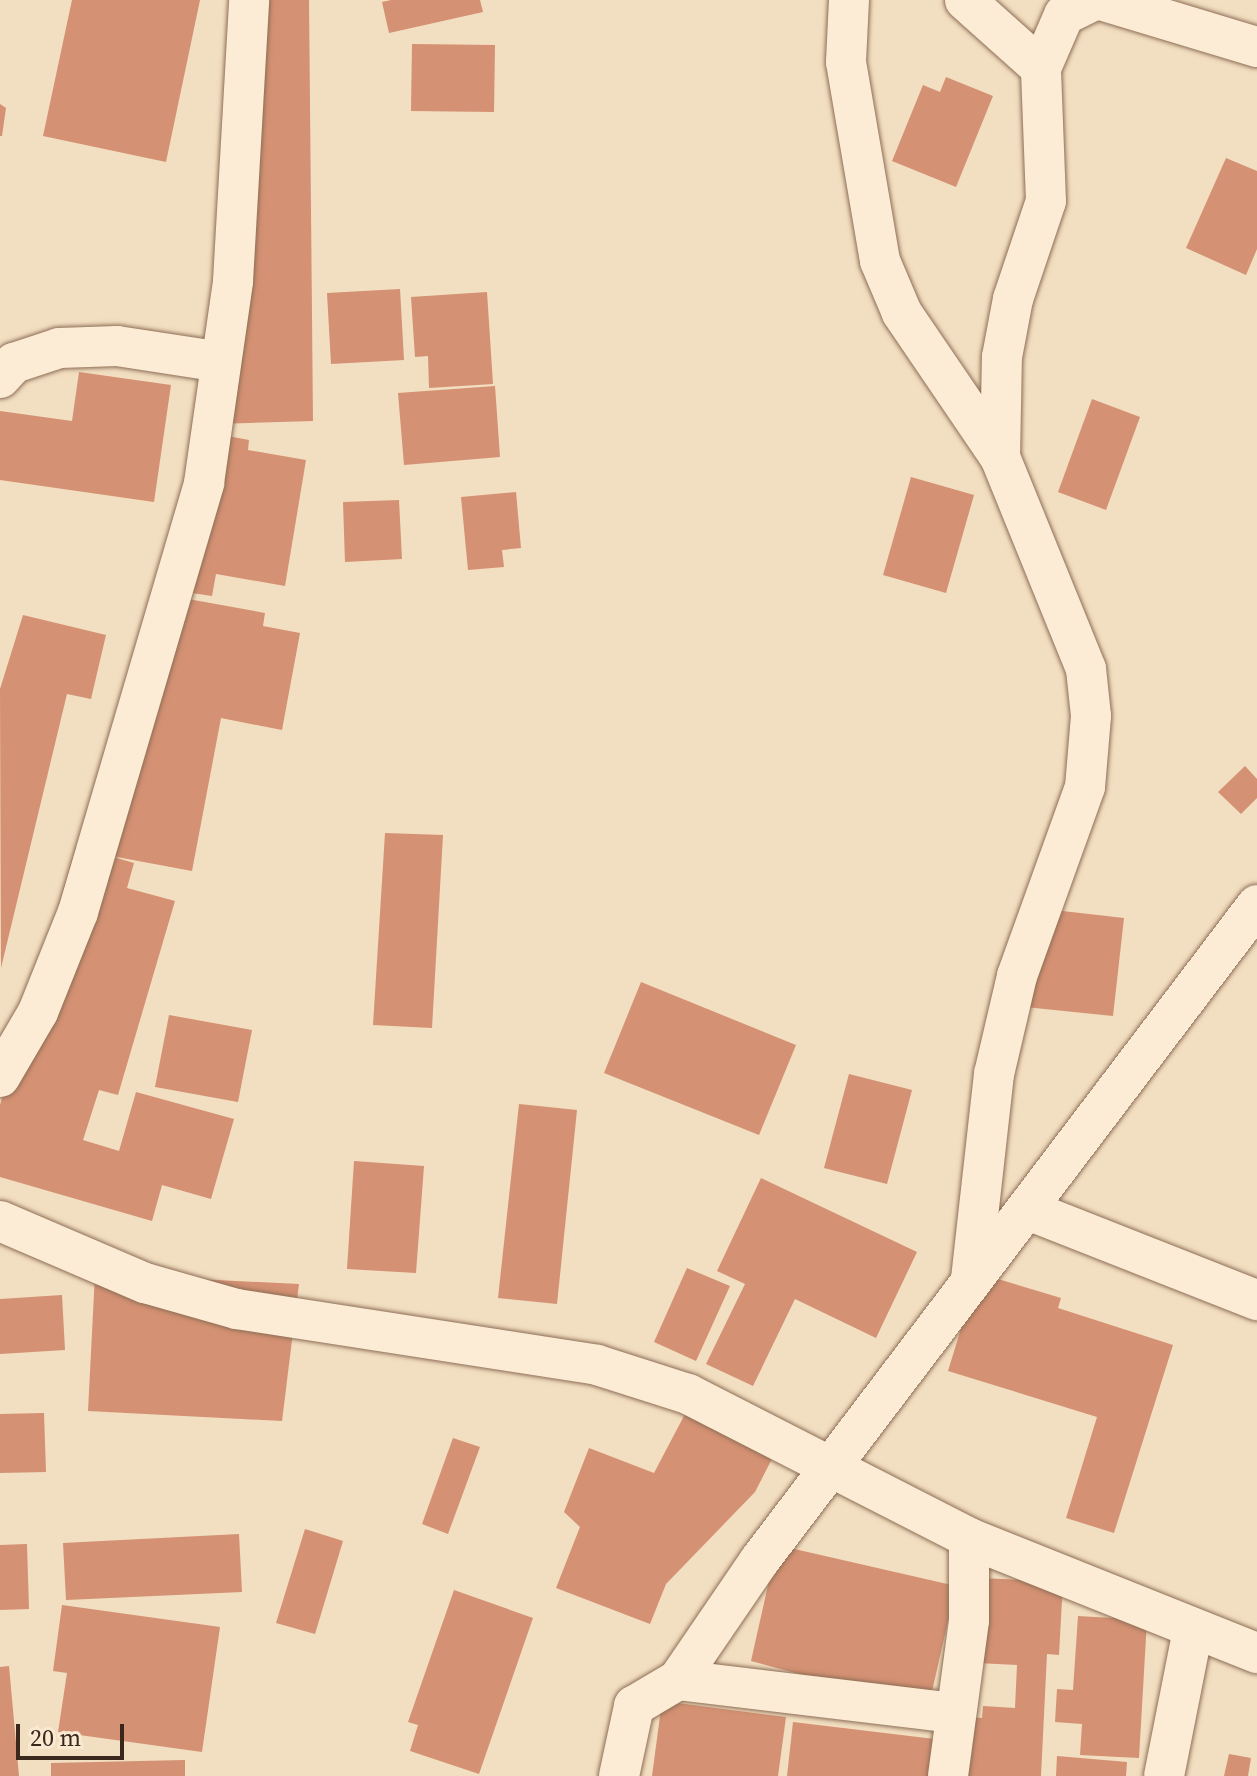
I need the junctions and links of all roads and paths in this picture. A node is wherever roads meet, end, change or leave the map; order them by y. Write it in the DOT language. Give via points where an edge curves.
graph roads {
  1 [pos="249,0"];
  2 [pos="849,0"];
  3 [pos="965,0"];
  4 [pos="1098,0"];
  5 [pos="1257,47"];
  6 [pos="1041,68"];
  7 [pos="221,362"];
  8 [pos="0,378"];
  9 [pos="1000,457"];
  10 [pos="1257,905"];
  11 [pos="0,1077"];
  12 [pos="1028,1210"];
  13 [pos="0,1221"];
  14 [pos="971,1278"];
  15 [pos="1257,1300"];
  16 [pos="830,1469"];
  17 [pos="969,1538"];
  18 [pos="1193,1629"];
  19 [pos="1257,1653"];
  20 [pos="678,1680"];
  21 [pos="956,1713"];
  22 [pos="619,1776"];
  23 [pos="948,1776"];
  24 [pos="1164,1776"];
  1 -- 7 [label="street"];
  2 -- 9 [label="street" via="846,62 880,261 902,313"];
  3 -- 6 [label="street"];
  4 -- 5 [label="street"];
  4 -- 6 [label="street" via="1064,15"];
  6 -- 9 [label="street" via="1046,201 1013,299 1002,357"];
  7 -- 8 [label="street" via="117,346 59,348 14,363"];
  7 -- 11 [label="street" via="183,569 78,912 38,1012"];
  9 -- 14 [label="street" via="1086,669 1091,716 1085,787 1017,976 994,1074"];
  10 -- 12 [label="street"];
  12 -- 14 [label="street"];
  12 -- 15 [label="street"];
  13 -- 16 [label="street" via="145,1283 237,1309 597,1365 688,1394"];
  14 -- 16 [label="street"];
  16 -- 17 [label="street"];
  16 -- 20 [label="street"];
  17 -- 18 [label="street"];
  17 -- 21 [label="street" via="969,1620"];
  18 -- 19 [label="street"];
  18 -- 24 [label="street"];
  20 -- 21 [label="street"];
  20 -- 22 [label="street" via="634,1706"];
  21 -- 23 [label="street"];
}
